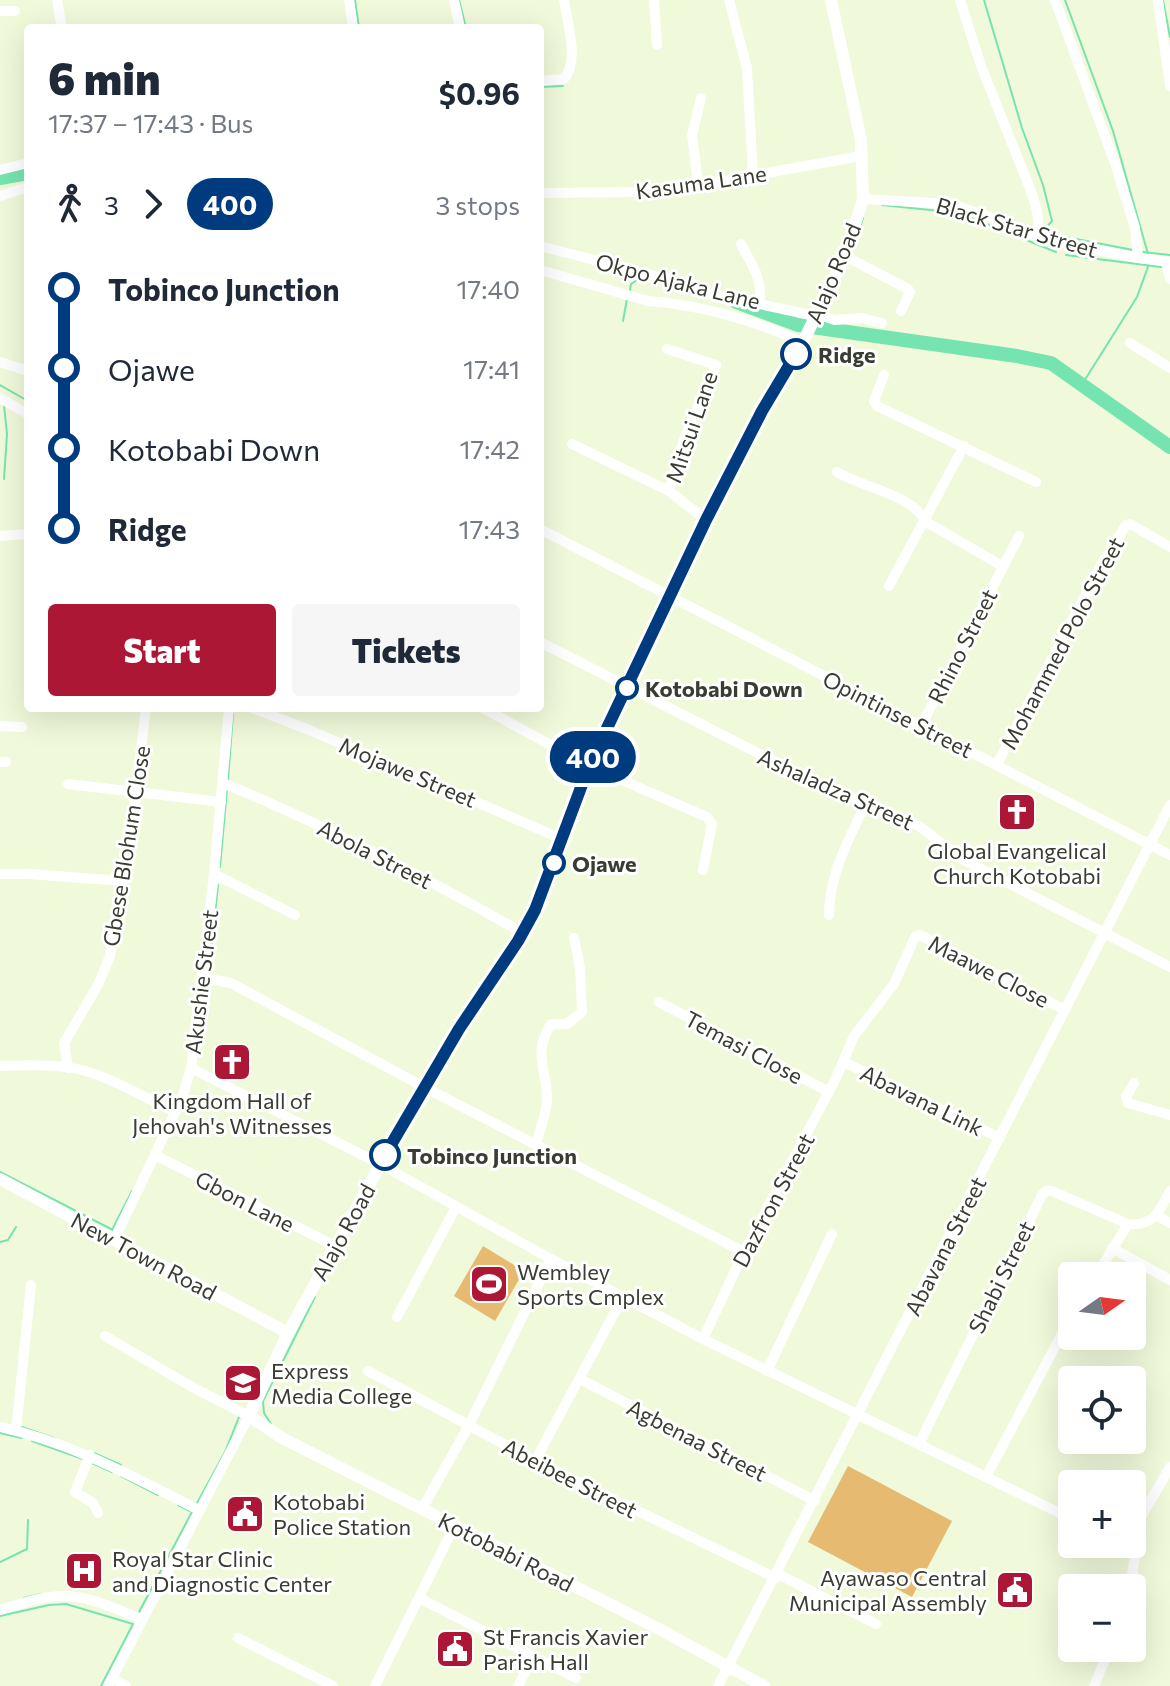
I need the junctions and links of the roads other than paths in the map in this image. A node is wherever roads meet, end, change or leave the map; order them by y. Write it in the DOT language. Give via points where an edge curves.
graph roads {
  1 [pos="57,0"];
  2 [pos="349,0"];
  3 [pos="454,0"];
  4 [pos="564,0"];
  5 [pos="654,0"];
  6 [pos="729,0"];
  7 [pos="831,0"];
  8 [pos="960,0"];
  9 [pos="1055,0"];
  10 [pos="1158,0"];
  11 [pos="0,11"];
  12 [pos="15,11"];
  13 [pos="61,24"];
  14 [pos="352,24"];
  15 [pos="459,24"];
  16 [pos="657,45"];
  17 [pos="544,81"];
  18 [pos="1170,86"];
  19 [pos="701,98"];
  20 [pos="861,156"];
  21 [pos="24,164"];
  22 [pos="0,170"];
  23 [pos="753,176"];
  24 [pos="698,184"];
  25 [pos="24,188"];
  26 [pos="544,193"];
  27 [pos="0,196"];
  28 [pos="863,199"];
  29 [pos="1040,238"];
  30 [pos="741,244"];
  31 [pos="544,247"];
  32 [pos="845,256"];
  33 [pos="1138,258"];
  34 [pos="1168,262"];
  35 [pos="544,271"];
  36 [pos="1170,279"];
  37 [pos="759,303"];
  38 [pos="901,311"];
  39 [pos="815,316"];
  40 [pos="882,323"];
  41 [pos="803,341"];
  42 [pos="1130,343"];
  43 [pos="667,349"];
  44 [pos="0,362"];
  45 [pos="1170,368"];
  46 [pos="24,370"];
  47 [pos="884,375"];
  48 [pos="0,398"];
  49 [pos="24,412"];
  50 [pos="572,444"];
  51 [pos="964,446"];
  52 [pos="837,472"];
  53 [pos="1036,482"];
  54 [pos="669,491"];
  55 [pos="924,519"];
  56 [pos="706,520"];
  57 [pos="544,531"];
  58 [pos="24,534"];
  59 [pos="0,536"];
  60 [pos="1019,536"];
  61 [pos="1170,547"];
  62 [pos="1002,566"];
  63 [pos="889,586"];
  64 [pos="669,596"];
  65 [pos="544,644"];
  66 [pos="627,688"];
  67 [pos="146,712"];
  68 [pos="229,712"];
  69 [pos="263,712"];
  70 [pos="490,712"];
  71 [pos="0,726"];
  72 [pos="921,726"];
  73 [pos="22,727"];
  74 [pos="997,764"];
  75 [pos="589,766"];
  76 [pos="223,783"];
  77 [pos="68,784"];
  78 [pos="136,791"];
  79 [pos="221,802"];
  80 [pos="866,803"];
  81 [pos="1170,805"];
  82 [pos="562,839"];
  83 [pos="1151,845"];
  84 [pos="1170,855"];
  85 [pos="703,870"];
  86 [pos="0,874"];
  87 [pos="214,874"];
  88 [pos="123,881"];
  89 [pos="295,915"];
  90 [pos="829,915"];
  91 [pos="1105,932"];
  92 [pos="523,933"];
  93 [pos="574,938"];
  94 [pos="1170,967"];
  95 [pos="203,978"];
  96 [pos="659,1002"];
  97 [pos="1065,1010"];
  98 [pos="844,1062"];
  99 [pos="0,1066"];
  100 [pos="68,1068"];
  101 [pos="191,1068"];
  102 [pos="1134,1083"];
  103 [pos="424,1087"];
  104 [pos="829,1092"];
  105 [pos="175,1112"];
  106 [pos="1170,1115"];
  107 [pos="1000,1138"];
  108 [pos="536,1144"];
  109 [pos="155,1155"];
  110 [pos="380,1164"];
  111 [pos="0,1179"];
  112 [pos="1170,1191"];
  113 [pos="456,1207"];
  114 [pos="1157,1216"];
  115 [pos="1170,1223"];
  116 [pos="1128,1224"];
  117 [pos="832,1234"];
  118 [pos="114,1240"];
  119 [pos="335,1246"];
  120 [pos="1112,1248"];
  121 [pos="744,1252"];
  122 [pos="551,1259"];
  123 [pos="1104,1262"];
  124 [pos="1170,1280"];
  125 [pos="31,1285"];
  126 [pos="623,1297"];
  127 [pos="397,1317"];
  128 [pos="288,1333"];
  129 [pos="105,1336"];
  130 [pos="703,1339"];
  131 [pos="1058,1341"];
  132 [pos="368,1371"];
  133 [pos="767,1371"];
  134 [pos="580,1379"];
  135 [pos="860,1413"];
  136 [pos="249,1416"];
  137 [pos="469,1425"];
  138 [pos="0,1427"];
  139 [pos="16,1430"];
  140 [pos="919,1444"];
  141 [pos="90,1455"];
  142 [pos="535,1461"];
  143 [pos="1170,1467"];
  144 [pos="987,1475"];
  145 [pos="815,1501"];
  146 [pos="1146,1505"];
  147 [pos="422,1509"];
  148 [pos="199,1510"];
  149 [pos="1058,1512"];
  150 [pos="98,1513"];
  151 [pos="455,1525"];
  152 [pos="777,1576"];
  153 [pos="419,1598"];
  154 [pos="0,1610"];
  155 [pos="142,1619"];
  156 [pos="876,1624"];
  157 [pos="238,1638"];
  158 [pos="533,1657"];
  159 [pos="1104,1662"];
  160 [pos="728,1667"];
  161 [pos="576,1678"];
  162 [pos="110,1682"];
  163 [pos="126,1686"];
  164 [pos="333,1686"];
  165 [pos="375,1686"];
  166 [pos="518,1686"];
  167 [pos="718,1686"];
  168 [pos="764,1686"];
  169 [pos="1094,1686"];
  1 -- 13 [label="street"];
  2 -- 14 [label="street"];
  3 -- 15 [label="street"];
  4 -- 17 [label="street" via="570,72 564,79"];
  5 -- 16 [label="street"];
  6 -- 23 [label="street" via="747,68"];
  7 -- 20 [label="street, Alajo Road"];
  8 -- 29 [label="street" via="1031,191"];
  9 -- 33 [label="street" via="1116,166 1135,228"];
  10 -- 18 [label="street"];
  11 -- 12 [label="street"];
  19 -- 24 [label="street" via="692,135"];
  20 -- 23 [label="street, Kasuma Lane"];
  20 -- 28 [label="street, Alajo Road"];
  21 -- 22 [label="street"];
  23 -- 24 [label="street, Kasuma Lane"];
  24 -- 26 [label="street, Kasuma Lane" via="642,192"];
  25 -- 27 [label="street"];
  28 -- 29 [label="street, Black Star Street" via="950,204"];
  28 -- 32 [label="street, Alajo Road"];
  29 -- 33 [label="street, Black Star Street"];
  30 -- 37 [label="street" via="759,278"];
  31 -- 37 [label="street, Okpo Ajaka Lane"];
  32 -- 38 [label="street" via="908,289"];
  32 -- 39 [label="street, Alajo Road"];
  33 -- 34 [label="street, Black Star Street"];
  34 -- 36 [label="street"];
  35 -- 41 [label="street" via="767,327"];
  37 -- 39 [label="street, Okpo Ajaka Lane"];
  39 -- 40 [label="street, Okpo Ajaka Lane"];
  39 -- 41 [label="street, Alajo Road"];
  41 -- 56 [label="street, Alajo Road"];
  42 -- 45 [label="street"];
  43 -- 54 [label="street, Mitsui Lane" via="716,365 683,442"];
  44 -- 46 [label="street"];
  47 -- 51 [label="street" via="874,401 877,406"];
  48 -- 49 [label="street"];
  50 -- 54 [label="street"];
  51 -- 53 [label="street"];
  51 -- 55 [label="street"];
  52 -- 55 [label="street, Rhino Street" via="911,503"];
  54 -- 56 [label="street"];
  55 -- 62 [label="street, Rhino Street"];
  55 -- 63 [label="street"];
  56 -- 64 [label="street, Alajo Road"];
  57 -- 64 [label="street, Opintinse Street"];
  58 -- 59 [label="street"];
  60 -- 62 [label="street, Rhino Street"];
  61 -- 74 [label="street, Mohammed Polo Street" via="1126,525"];
  62 -- 72 [label="street, Rhino Street"];
  64 -- 66 [label="street, Alajo Road"];
  64 -- 72 [label="street, Opintinse Street"];
  65 -- 66 [label="street, Ashaladza Street"];
  66 -- 75 [label="street, Alajo Road"];
  66 -- 80 [label="street, Ashaladza Street"];
  67 -- 78 [label="street, Gbese Blohum Close"];
  68 -- 76 [label="street, Akushie Street"];
  69 -- 82 [label="street, Mojawe Street"];
  70 -- 75 [label="street"];
  71 -- 73 [label="street"];
  72 -- 74 [label="street, Opintinse Street"];
  74 -- 83 [label="street, Opintinse Street"];
  75 -- 82 [label="street, Alajo Road"];
  75 -- 85 [label="street" via="707,817 712,824"];
  76 -- 79 [label="street, Akushie Street"];
  76 -- 92 [label="street, Abola Street" via="266,800"];
  77 -- 78 [label="street"];
  78 -- 79 [label="street"];
  78 -- 88 [label="street, Gbese Blohum Close"];
  79 -- 87 [label="street, Akushie Street"];
  80 -- 90 [label="street" via="831,881"];
  80 -- 91 [label="street, Ashaladza Street" via="919,826 962,859"];
  81 -- 83 [label="street, Abavana Street"];
  82 -- 92 [label="street, Alajo Road"];
  83 -- 84 [label="street, Opintinse Street"];
  83 -- 91 [label="street, Abavana Street"];
  86 -- 88 [label="street"];
  87 -- 89 [label="street"];
  87 -- 95 [label="street, Akushie Street"];
  88 -- 100 [label="street, Gbese Blohum Close" via="108,962 64,1043"];
  91 -- 94 [label="street, Ashaladza Street"];
  91 -- 97 [label="street, Abavana Street"];
  92 -- 103 [label="street, Alajo Road"];
  93 -- 108 [label="street" via="582,1012 567,1024 549,1028 540,1050 546,1109"];
  95 -- 101 [label="street, Akushie Street"];
  95 -- 103 [label="street" via="231,983"];
  96 -- 104 [label="street, Temasi Close"];
  97 -- 98 [label="street, Maawe Close" via="917,935 894,984 854,1036"];
  97 -- 107 [label="street, Abavana Street"];
  98 -- 104 [label="street, Dazfron Street"];
  98 -- 107 [label="street, Abavana Link"];
  99 -- 100 [label="street"];
  100 -- 105 [label="street" via="111,1080"];
  101 -- 105 [label="street, Akushie Street"];
  101 -- 110 [label="street"];
  102 -- 106 [label="street" via="1128,1103"];
  103 -- 108 [label="street"];
  103 -- 110 [label="street, Alajo Road"];
  104 -- 121 [label="street, Dazfron Street"];
  105 -- 109 [label="street, Akushie Street"];
  107 -- 135 [label="street, Abavana Street"];
  108 -- 121 [label="street"];
  109 -- 118 [label="street, Akushie Street"];
  109 -- 119 [label="street, Gbon Lane"];
  110 -- 113 [label="street"];
  110 -- 119 [label="street, Alajo Road"];
  111 -- 118 [label="street, New Town Road"];
  112 -- 114 [label="street"];
  113 -- 122 [label="street"];
  113 -- 127 [label="street"];
  114 -- 115 [label="street"];
  114 -- 116 [label="street" via="1144,1225"];
  116 -- 120 [label="street"];
  116 -- 140 [label="street, Shabi Street" via="1052,1191 1042,1195"];
  117 -- 133 [label="street"];
  118 -- 128 [label="street, New Town Road"];
  119 -- 128 [label="street, Alajo Road"];
  120 -- 123 [label="street"];
  120 -- 124 [label="street"];
  121 -- 130 [label="street, Dazfron Street"];
  122 -- 126 [label="street"];
  122 -- 137 [label="street"];
  125 -- 139 [label="street"];
  126 -- 130 [label="street"];
  126 -- 134 [label="street"];
  128 -- 136 [label="street, Alajo Road"];
  129 -- 136 [label="street"];
  130 -- 133 [label="street"];
  131 -- 144 [label="street"];
  132 -- 137 [label="street, Abeibee Street"];
  133 -- 135 [label="street"];
  134 -- 142 [label="street"];
  134 -- 145 [label="street, Agbenaa Street"];
  135 -- 140 [label="street"];
  135 -- 145 [label="street, Abavana Street"];
  136 -- 147 [label="street, Kotobabi Road"];
  136 -- 148 [label="street"];
  137 -- 142 [label="street, Abeibee Street"];
  137 -- 147 [label="street"];
  138 -- 139 [label="street"];
  139 -- 141 [label="street"];
  140 -- 144 [label="street"];
  141 -- 148 [label="street"];
  141 -- 150 [label="street" via="75,1490"];
  142 -- 152 [label="street, Abeibee Street"];
  143 -- 146 [label="street"];
  144 -- 149 [label="street"];
  145 -- 152 [label="street, Abavana Street"];
  147 -- 151 [label="street, Kotobabi Road"];
  148 -- 155 [label="street"];
  151 -- 153 [label="street"];
  151 -- 160 [label="street, Kotobabi Road"];
  152 -- 156 [label="street, Abeibee Street"];
  152 -- 160 [label="street, Abavana Street"];
  153 -- 158 [label="street"];
  153 -- 165 [label="street"];
  154 -- 155 [label="street" via="64,1596"];
  155 -- 162 [label="street"];
  157 -- 164 [label="street"];
  158 -- 161 [label="street"];
  158 -- 166 [label="street"];
  159 -- 169 [label="street"];
  160 -- 167 [label="street, Abavana Street"];
  160 -- 168 [label="street, Kotobabi Road"];
  162 -- 163 [label="street"];
}
